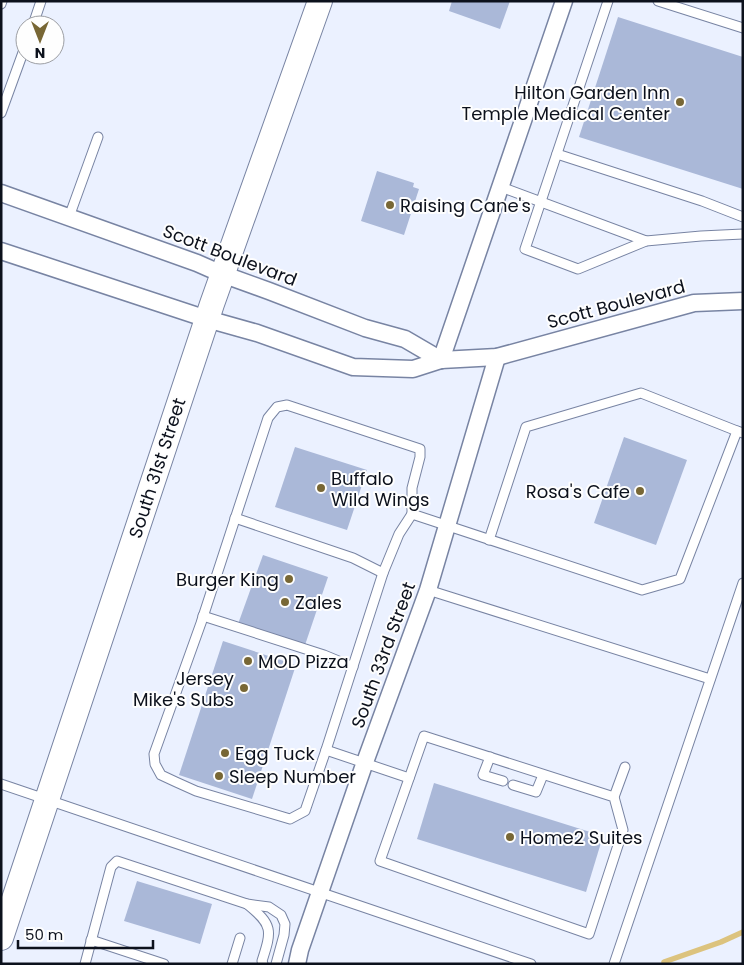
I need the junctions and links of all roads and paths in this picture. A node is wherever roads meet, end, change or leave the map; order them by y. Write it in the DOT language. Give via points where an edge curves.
graph roads {
  1 [pos="41,1"];
  2 [pos="320,1"];
  3 [pos="564,1"];
  4 [pos="608,1"];
  5 [pos="658,1"];
  6 [pos="36,15"];
  7 [pos="743,28"];
  8 [pos="18,65"];
  9 [pos="1,113"];
  10 [pos="98,137"];
  11 [pos="557,154"];
  12 [pos="500,187"];
  13 [pos="1,193"];
  14 [pos="541,201"];
  15 [pos="69,217"];
  16 [pos="743,217"];
  17 [pos="743,234"];
  18 [pos="646,241"];
  19 [pos="1,251"];
  20 [pos="222,274"];
  21 [pos="743,301"];
  22 [pos="207,319"];
  23 [pos="497,357"];
  24 [pos="441,360"];
  25 [pos="740,432"];
  26 [pos="412,514"];
  27 [pos="235,518"];
  28 [pos="446,526"];
  29 [pos="489,540"];
  30 [pos="383,573"];
  31 [pos="743,582"];
  32 [pos="428,590"];
  33 [pos="203,616"];
  34 [pos="353,667"];
  35 [pos="710,679"];
  36 [pos="326,750"];
  37 [pos="490,757"];
  38 [pos="366,762"];
  39 [pos="625,767"];
  40 [pos="543,775"];
  41 [pos="409,778"];
  42 [pos="503,781"];
  43 [pos="1,784"];
  44 [pos="514,784"];
  45 [pos="614,797"];
  46 [pos="47,801"];
  47 [pos="320,892"];
  48 [pos="247,904"];
  49 [pos="1,938"];
  50 [pos="240,938"];
  51 [pos="91,940"];
  52 [pos="85,964"];
  53 [pos="164,964"];
  54 [pos="232,964"];
  55 [pos="263,964"];
  56 [pos="276,964"];
  57 [pos="297,964"];
  58 [pos="531,964"];
  59 [pos="614,964"];
  1 -- 6 [label="lane"];
  2 -- 20 [label="main road, South 31st Street"];
  3 -- 12 [label="street"];
  4 -- 11 [label="lane"];
  5 -- 7 [label="lane"];
  8 -- 9 [label="lane"];
  10 -- 15 [label="lane"];
  11 -- 14 [label="lane"];
  11 -- 16 [label="lane"];
  12 -- 14 [label="lane"];
  12 -- 24 [label="street"];
  13 -- 15 [label="street, Scott Boulevard"];
  14 -- 18 [label="lane"];
  14 -- 18 [label="lane" via="525,250 578,269"];
  15 -- 20 [label="street, Scott Boulevard"];
  17 -- 18 [label="lane"];
  19 -- 22 [label="street, Scott Boulevard"];
  20 -- 22 [label="main road, South 31st Street"];
  20 -- 24 [label="street, Scott Boulevard" via="365,328 405,339"];
  21 -- 23 [label="street, Scott Boulevard" via="694,303"];
  22 -- 24 [label="street, Scott Boulevard" via="353,367 413,369"];
  22 -- 46 [label="main road, South 31st Street"];
  23 -- 24 [label="street, Scott Boulevard"];
  23 -- 28 [label="street, South 33rd Street"];
  25 -- 29 [label="lane" via="641,393 526,427"];
  25 -- 29 [label="lane" via="680,579 642,590"];
  26 -- 27 [label="lane" via="412,488 420,449 288,405 277,407 268,418"];
  26 -- 28 [label="lane"];
  26 -- 30 [label="lane" via="399,534"];
  27 -- 30 [label="lane" via="353,558"];
  27 -- 33 [label="lane"];
  28 -- 29 [label="lane"];
  28 -- 32 [label="street, South 33rd Street"];
  30 -- 34 [label="lane"];
  31 -- 35 [label="lane"];
  32 -- 35 [label="lane"];
  32 -- 38 [label="street, South 33rd Street"];
  33 -- 34 [label="lane"];
  33 -- 36 [label="lane" via="154,754 161,775 196,791 290,819 305,811"];
  34 -- 36 [label="lane"];
  35 -- 59 [label="lane"];
  36 -- 38 [label="lane"];
  37 -- 40 [label="lane"];
  37 -- 41 [label="lane" via="424,736"];
  37 -- 42 [label="lane" via="484,775"];
  38 -- 41 [label="lane"];
  38 -- 47 [label="street, South 33rd Street"];
  39 -- 45 [label="lane"];
  40 -- 44 [label="lane" via="536,792"];
  40 -- 45 [label="lane"];
  41 -- 45 [label="lane" via="380,861 589,934 623,830"];
  43 -- 46 [label="lane"];
  46 -- 47 [label="lane"];
  46 -- 49 [label="main road, South 31st Street"];
  47 -- 57 [label="street, South 33rd Street"];
  47 -- 58 [label="lane"];
  48 -- 51 [label="lane" via="117,861 111,867"];
  48 -- 55 [label="lane" via="264,918 268,926 269,939"];
  48 -- 56 [label="lane" via="269,907 281,915 285,924 284,935"];
  50 -- 54 [label="lane"];
  51 -- 52 [label="lane"];
  51 -- 53 [label="lane"];
}
